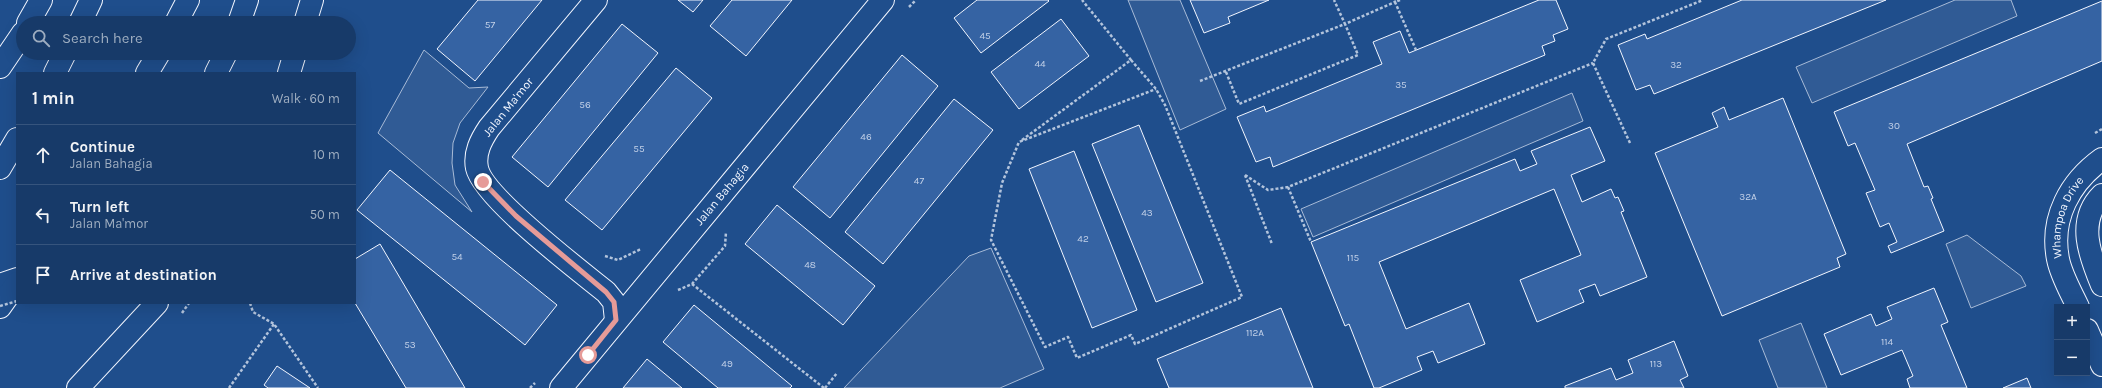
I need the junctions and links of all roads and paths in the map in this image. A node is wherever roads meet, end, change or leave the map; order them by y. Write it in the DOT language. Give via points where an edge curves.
graph roads {
  1 [pos="40,0"];
  2 [pos="92,0"];
  3 [pos="188,0"];
  4 [pos="248,0"];
  5 [pos="312,0"];
  6 [pos="596,0"];
  7 [pos="883,0"];
  8 [pos="1082,0"];
  9 [pos="1334,0"];
  10 [pos="1400,0"];
  11 [pos="1692,0"];
  12 [pos="1703,0"];
  13 [pos="1395,1"];
  14 [pos="1694,4"];
  15 [pos="32,16"];
  16 [pos="84,16"];
  17 [pos="180,16"];
  18 [pos="242,16"];
  19 [pos="307,16"];
  20 [pos="1345,24"];
  21 [pos="16,43"];
  22 [pos="1416,50"];
  23 [pos="62,60"];
  24 [pos="155,60"];
  25 [pos="222,60"];
  26 [pos="293,60"];
  27 [pos="1131,60"];
  28 [pos="1593,63"];
  29 [pos="0,67"];
  30 [pos="56,72"];
  31 [pos="148,72"];
  32 [pos="216,72"];
  33 [pos="288,72"];
  34 [pos="1226,72"];
  35 [pos="1200,81"];
  36 [pos="1156,89"];
  37 [pos="16,140"];
  38 [pos="1019,142"];
  39 [pos="1630,144"];
  40 [pos="2102,158"];
  41 [pos="0,168"];
  42 [pos="1288,187"];
  43 [pos="2102,195"];
  44 [pos="1311,242"];
  45 [pos="1272,244"];
  46 [pos="641,249"];
  47 [pos="603,256"];
  48 [pos="16,279"];
  49 [pos="16,283"];
  50 [pos="692,284"];
  51 [pos="0,285"];
  52 [pos="2102,285"];
  53 [pos="16,300"];
  54 [pos="156,304"];
  55 [pos="250,304"];
  56 [pos="2077,304"];
  57 [pos="0,307"];
  58 [pos="616,320"];
  59 [pos="274,324"];
  60 [pos="2090,337"];
  61 [pos="2102,366"];
  62 [pos="837,373"];
  63 [pos="78,388"];
  64 [pos="229,388"];
  65 [pos="318,388"];
  66 [pos="561,388"];
  67 [pos="825,388"];
  1 -- 15 [label="main road"];
  2 -- 16 [label="main road"];
  3 -- 17 [label="main road"];
  4 -- 18 [label="main road"];
  5 -- 19 [label="main road"];
  6 -- 58 [label="main road, Jalan Ma'mor" via="489,128 480,144 476,161 483,182 516,216 606,292 614,302"];
  7 -- 58 [label="main road, Jalan Bahagia"];
  8 -- 27 [label="path"];
  9 -- 20 [label="path"];
  10 -- 13 [label="path"];
  11 -- 14 [label="path"];
  12 -- 14 [label="path"];
  13 -- 20 [label="path"];
  13 -- 22 [label="path"];
  14 -- 28 [label="path" via="1606,39"];
  20 -- 34 [label="path"];
  20 -- 34 [label="path" via="1358,55 1239,104"];
  21 -- 29 [label="main road"];
  23 -- 30 [label="main road"];
  24 -- 31 [label="main road"];
  25 -- 32 [label="main road"];
  26 -- 33 [label="main road"];
  27 -- 36 [label="path"];
  27 -- 38 [label="path"];
  28 -- 39 [label="path"];
  28 -- 42 [label="path"];
  34 -- 35 [label="path"];
  36 -- 38 [label="path"];
  36 -- 38 [label="path" via="1165,105 1242,297 1135,344 1131,335 1077,358 1068,337 1044,347 991,240 1002,183"];
  37 -- 41 [label="main road"];
  40 -- 56 [label="main road, Whampoa Drive" via="2077,181 2067,196 2055,237 2058,260"];
  42 -- 44 [label="path"];
  42 -- 45 [label="path" via="1268,190 1245,175"];
  43 -- 52 [label="main road, Whampoa Drive" via="2089,213 2086,231 2092,260"];
  46 -- 47 [label="path" via="618,260"];
  48 -- 51 [label="main road"];
  49 -- 57 [label="main road"];
  50 -- 67 [label="path"];
  53 -- 57 [label="path, bridge"];
  54 -- 63 [label="main road"];
  55 -- 59 [label="path" via="253,312"];
  58 -- 66 [label="main road, Jalan Bahagia"];
  59 -- 64 [label="path"];
  59 -- 65 [label="path"];
  60 -- 61 [label="main road"];
  62 -- 67 [label="path"];
}
